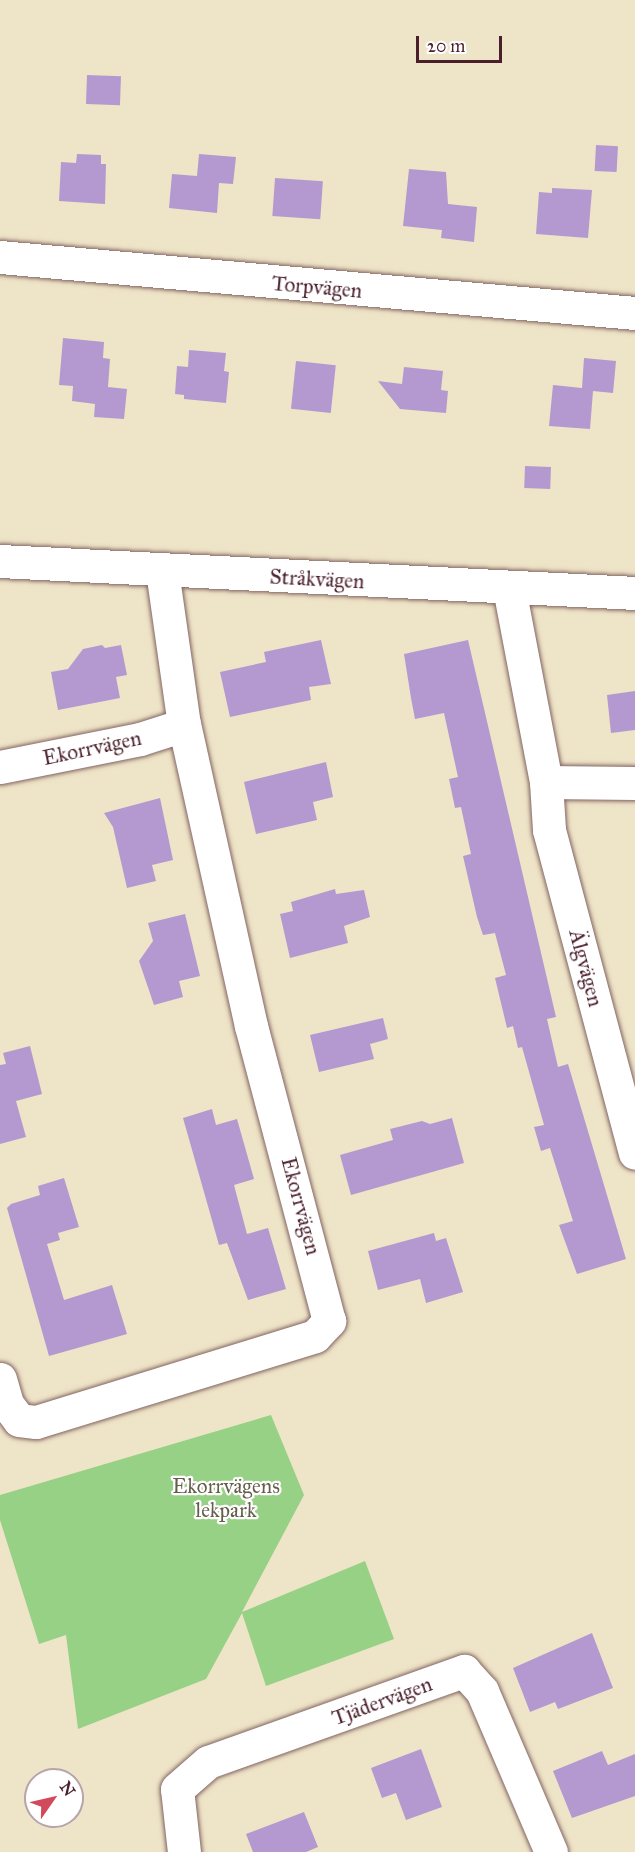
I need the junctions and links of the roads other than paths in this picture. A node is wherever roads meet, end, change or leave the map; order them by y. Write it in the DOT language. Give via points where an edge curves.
graph roads {
  1 [pos="0,257"];
  2 [pos="635,313"];
  3 [pos="0,561"];
  4 [pos="162,571"];
  5 [pos="509,588"];
  6 [pos="635,593"];
  7 [pos="184,725"];
  8 [pos="0,767"];
  9 [pos="546,782"];
  10 [pos="635,783"];
  11 [pos="635,1153"];
  12 [pos="0,1378"];
  13 [pos="184,1852"];
  14 [pos="551,1852"];
  1 -- 2 [label="street, Torpvägen" via="486,303"];
  3 -- 4 [label="street, Stråkvägen"];
  4 -- 5 [label="street, Stråkvägen"];
  4 -- 7 [label="street, Ekorrvägen"];
  5 -- 6 [label="street, Stråkvägen"];
  5 -- 9 [label="street, Älgvägen"];
  7 -- 8 [label="street, Ekorrvägen" via="140,739"];
  7 -- 12 [label="street, Ekorrvägen" via="251,1026 330,1321 315,1336 36,1422 19,1420 7,1404"];
  9 -- 10 [label="street"];
  9 -- 11 [label="street, Älgvägen" via="549,830"];
  13 -- 14 [label="street, Tjädervägen" via="177,1789 208,1762 464,1671 482,1691"];
}
